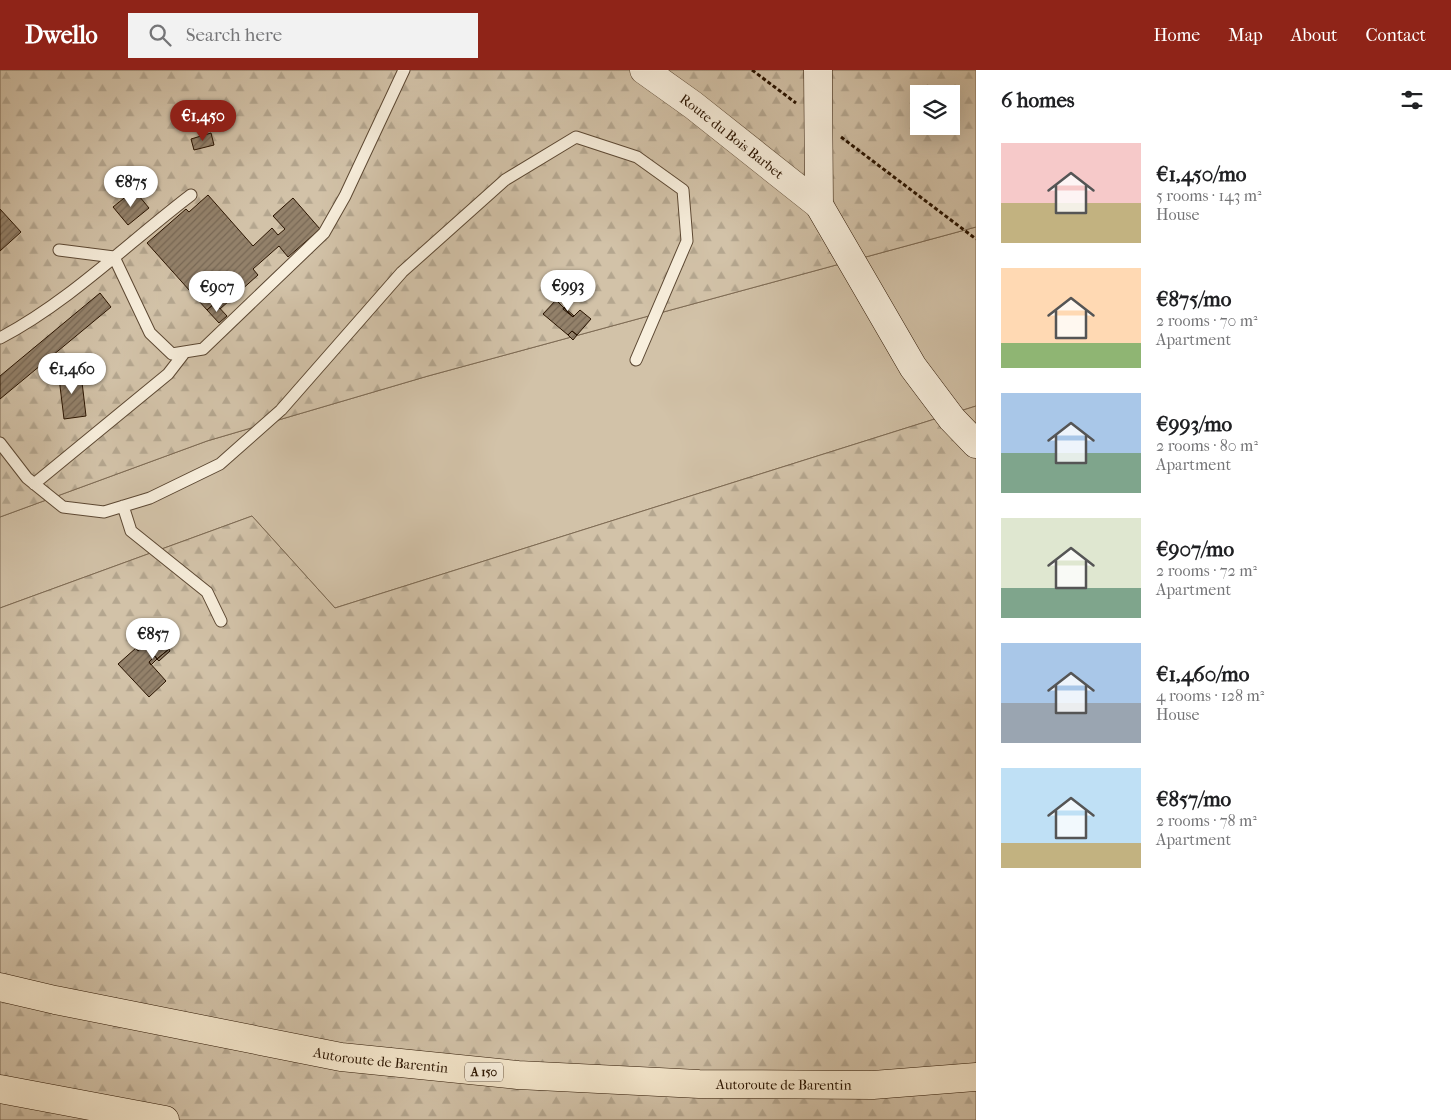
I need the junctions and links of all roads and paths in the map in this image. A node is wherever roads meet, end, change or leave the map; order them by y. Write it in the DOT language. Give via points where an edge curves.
graph roads {
  1 [pos="404,70"];
  2 [pos="644,70"];
  3 [pos="752,70"];
  4 [pos="818,70"];
  5 [pos="818,120"];
  6 [pos="191,195"];
  7 [pos="819,206"];
  8 [pos="976,239"];
  9 [pos="58,250"];
  10 [pos="114,257"];
  11 [pos="0,338"];
  12 [pos="185,352"];
  13 [pos="636,360"];
  14 [pos="0,443"];
  15 [pos="976,444"];
  16 [pos="34,484"];
  17 [pos="123,506"];
  18 [pos="221,621"];
  19 [pos="0,987"];
  20 [pos="976,1077"];
  21 [pos="0,1089"];
  22 [pos="165,1120"];
  1 -- 12 [label="lane" via="324,233 203,349"];
  2 -- 7 [label="main road, Route du Bois Barbet" via="694,105"];
  3 -- 5 [label="path"];
  4 -- 5 [label="main road"];
  5 -- 7 [label="main road"];
  5 -- 8 [label="path"];
  6 -- 10 [label="lane"];
  7 -- 15 [label="main road" via="913,367 952,419"];
  9 -- 10 [label="lane"];
  10 -- 11 [label="lane" via="24,326"];
  10 -- 12 [label="lane" via="150,333 172,354"];
  12 -- 16 [label="lane" via="168,374"];
  13 -- 17 [label="lane" via="687,242 683,190 638,157 576,137 505,180 402,272 281,410 220,464 150,498"];
  14 -- 16 [label="lane"];
  16 -- 17 [label="lane" via="63,507 104,512"];
  17 -- 18 [label="lane" via="131,531 207,592"];
  19 -- 20 [label="highway, Autoroute de Barentin / A 150" via="341,1058 518,1075 698,1084 873,1085"];
  21 -- 22 [label="highway"];
}
